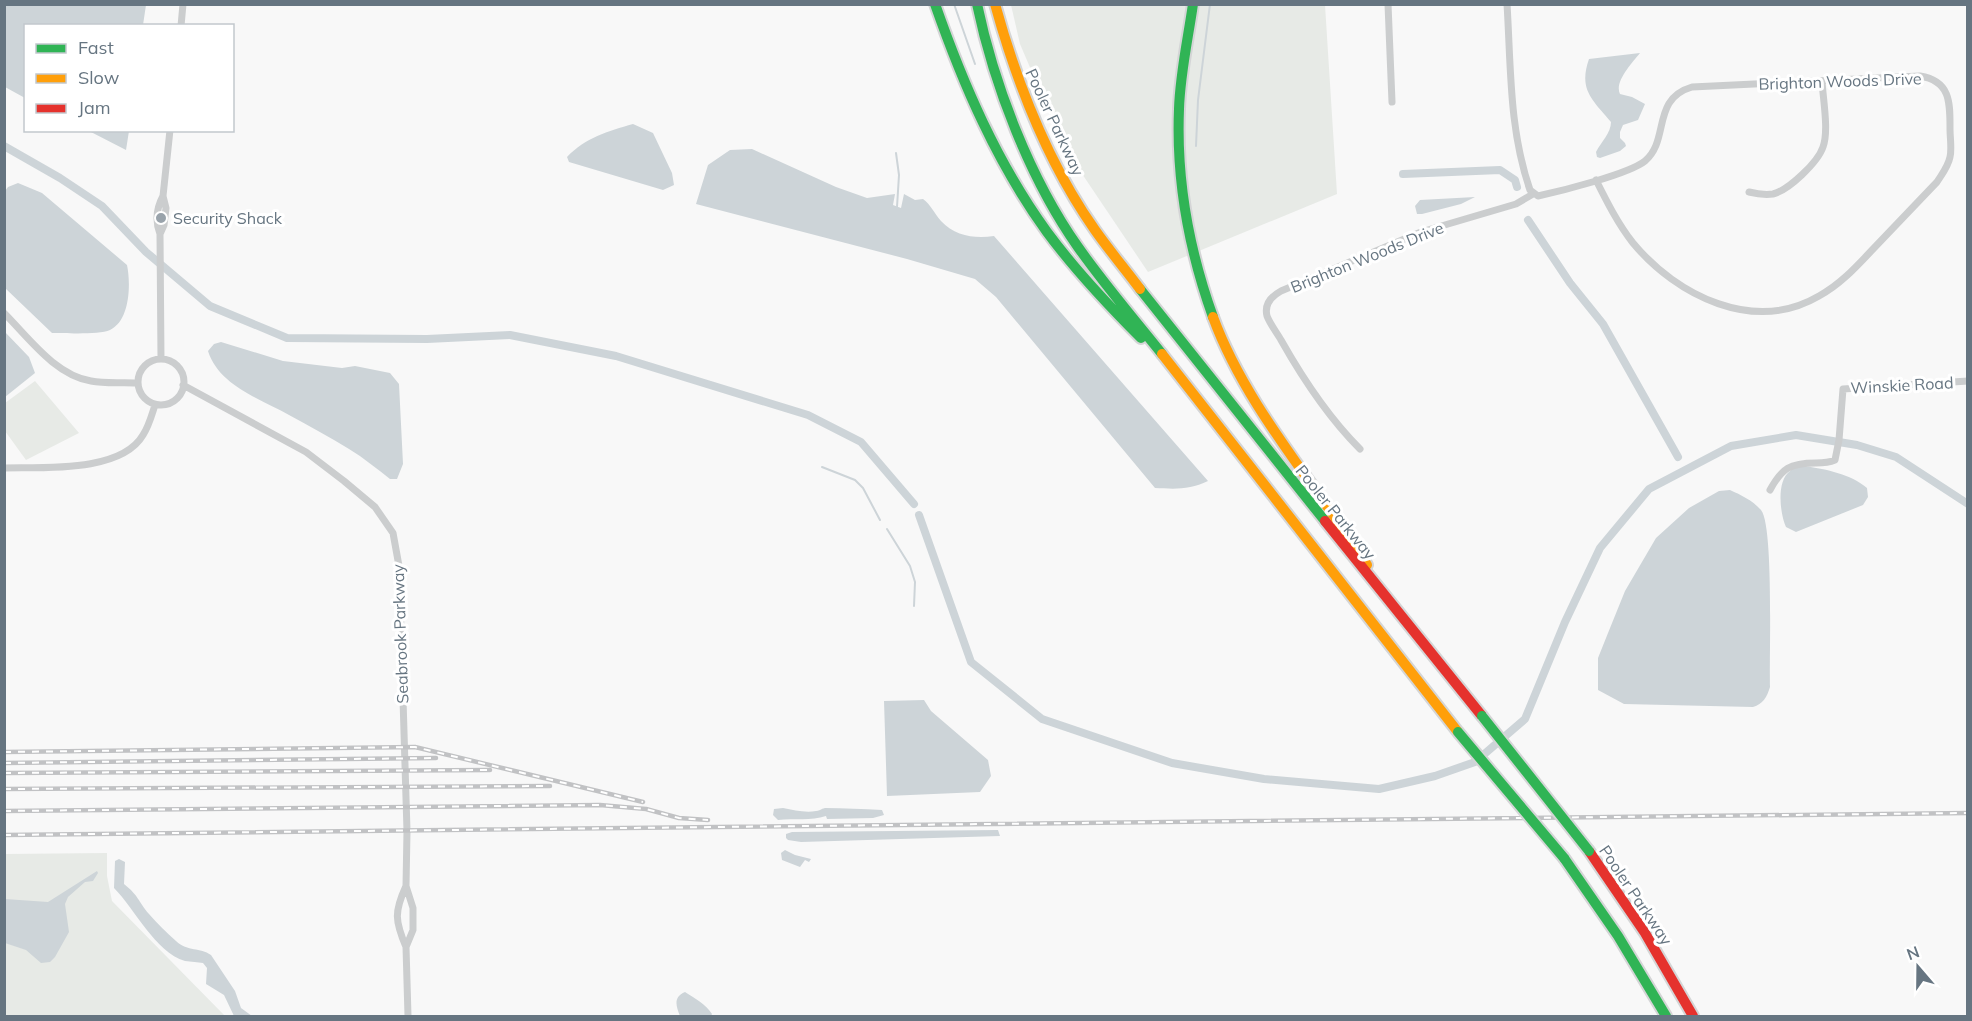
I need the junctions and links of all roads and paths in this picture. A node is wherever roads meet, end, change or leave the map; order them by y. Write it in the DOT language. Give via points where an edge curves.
graph roads {
  1 [pos="183,4"];
  2 [pos="935,4"];
  3 [pos="977,4"];
  4 [pos="995,4"];
  5 [pos="1194,4"];
  6 [pos="1388,4"];
  7 [pos="1508,4"];
  8 [pos="181,24"];
  9 [pos="1822,81"];
  10 [pos="1392,102"];
  11 [pos="170,132"];
  12 [pos="1596,180"];
  13 [pos="1749,192"];
  14 [pos="1533,194"];
  15 [pos="4,314"];
  16 [pos="161,359"];
  17 [pos="1179,376"];
  18 [pos="1968,381"];
  19 [pos="138,383"];
  20 [pos="183,385"];
  21 [pos="155,405"];
  22 [pos="1360,449"];
  23 [pos="4,468"];
  24 [pos="1770,490"];
  25 [pos="1390,604"];
  26 [pos="406,886"];
  27 [pos="406,946"];
  28 [pos="408,1017"];
  29 [pos="1666,1017"];
  30 [pos="1693,1017"];
  1 -- 8 [label="street"];
  2 -- 17 [label="main road" via="952,53 988,132 1036,216 1094,288"];
  3 -- 17 [label="main road" via="999,85 1036,179 1077,246"];
  4 -- 25 [label="main road, Pooler Parkway" via="1027,105 1062,177 1095,231"];
  5 -- 25 [label="main road" via="1179,110 1180,175 1188,230 1212,310 1249,392 1358,550"];
  6 -- 10 [label="street"];
  7 -- 14 [label="street" via="1515,138"];
  9 -- 12 [label="street, Brighton Woods Drive" via="1685,89 1676,93 1666,108 1653,152 1646,160"];
  9 -- 12 [label="street, Brighton Woods Drive" via="1920,76 1940,83 1949,100 1950,155 1937,182 1850,274 1819,297 1788,309 1768,311 1738,309 1709,300 1677,283 1634,244"];
  9 -- 13 [label="street" via="1825,137 1816,160 1783,190 1773,194"];
  11 -- 16 [label="street" via="163,196 166,208 160,234"];
  12 -- 14 [label="street, Brighton Woods Drive" via="1538,196"];
  14 -- 22 [label="street, Brighton Woods Drive" via="1516,204 1398,241 1273,295 1267,315 1300,374"];
  15 -- 19 [label="street" via="53,363 72,375 91,381"];
  16 -- 19 [label="street" via="144,366"];
  16 -- 20 [label="street" via="176,365"];
  17 -- 29 [label="main road, bridge" via="1458,732 1564,858 1626,947"];
  18 -- 24 [label="street, Winskie Road" via="1843,389 1835,460 1788,467"];
  19 -- 21 [label="street" via="143,397"];
  20 -- 21 [label="street" via="177,399"];
  20 -- 26 [label="street, Seabrook Parkway" via="306,452 375,507 393,533 399,566"];
  21 -- 23 [label="street" via="143,436 114,456 81,467"];
  25 -- 30 [label="main road, Pooler Parkway, bridge" via="1589,851 1645,933"];
  26 -- 27 [label="street, Seabrook Parkway" via="413,908 413,930"];
  26 -- 27 [label="street, Seabrook Parkway" via="397,916"];
  27 -- 28 [label="street, Seabrook Parkway"];
}
